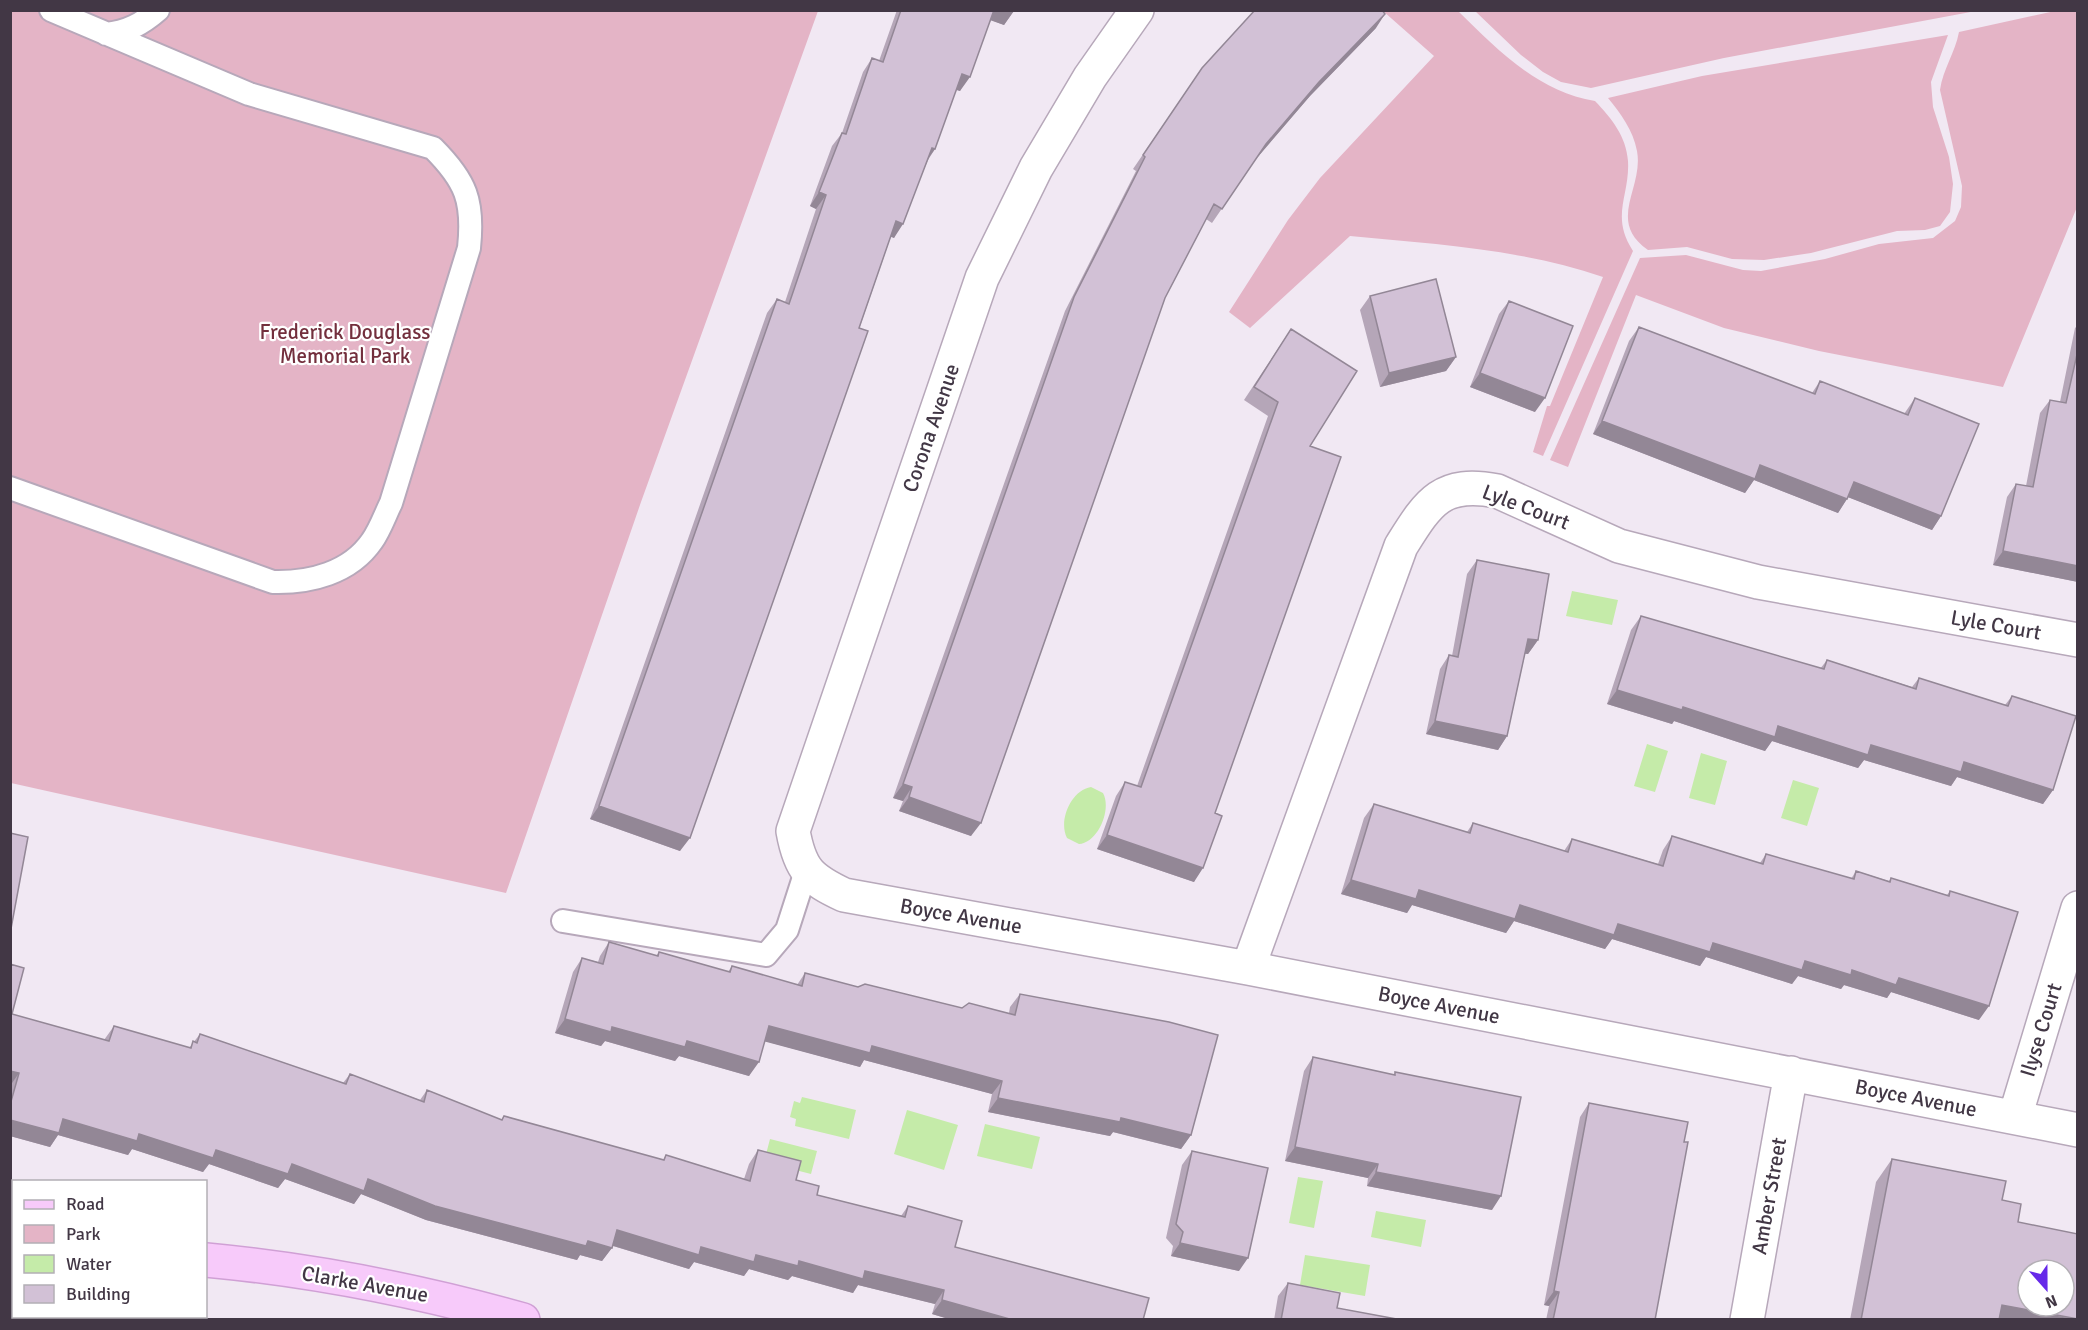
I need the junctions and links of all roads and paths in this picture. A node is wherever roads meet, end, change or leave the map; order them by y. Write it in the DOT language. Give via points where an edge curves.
graph roads {
  1 [pos="51,10"];
  2 [pos="158,10"];
  3 [pos="1137,10"];
  4 [pos="106,34"];
  5 [pos="10,488"];
  6 [pos="2078,639"];
  7 [pos="806,871"];
  8 [pos="2078,908"];
  9 [pos="563,921"];
  10 [pos="1248,968"];
  11 [pos="1791,1073"];
  12 [pos="2015,1117"];
  13 [pos="2078,1130"];
  14 [pos="207,1260"];
  15 [pos="523,1320"];
  16 [pos="1747,1320"];
  1 -- 4 [label="lane"];
  2 -- 4 [label="lane" via="122,33"];
  3 -- 7 [label="street, Corona Avenue" via="1090,77 1036,168 982,278 793,831"];
  4 -- 5 [label="lane" via="249,94 434,148 452,166 467,190 473,218 469,248 391,503 372,541 349,564 300,583 273,582"];
  6 -- 10 [label="street, Lyle Court" via="1758,582 1619,546 1497,491 1475,487 1450,491 1426,506 1401,546"];
  7 -- 9 [label="lane" via="787,930 766,955"];
  7 -- 10 [label="street, Boyce Avenue" via="844,895"];
  8 -- 12 [label="street, Ilyse Court"];
  10 -- 11 [label="street, Boyce Avenue"];
  11 -- 12 [label="street, Boyce Avenue"];
  11 -- 16 [label="street, Amber Street"];
  12 -- 13 [label="street, Boyce Avenue"];
  14 -- 15 [label="street, Clarke Avenue" via="252,1264 447,1299"];
}
